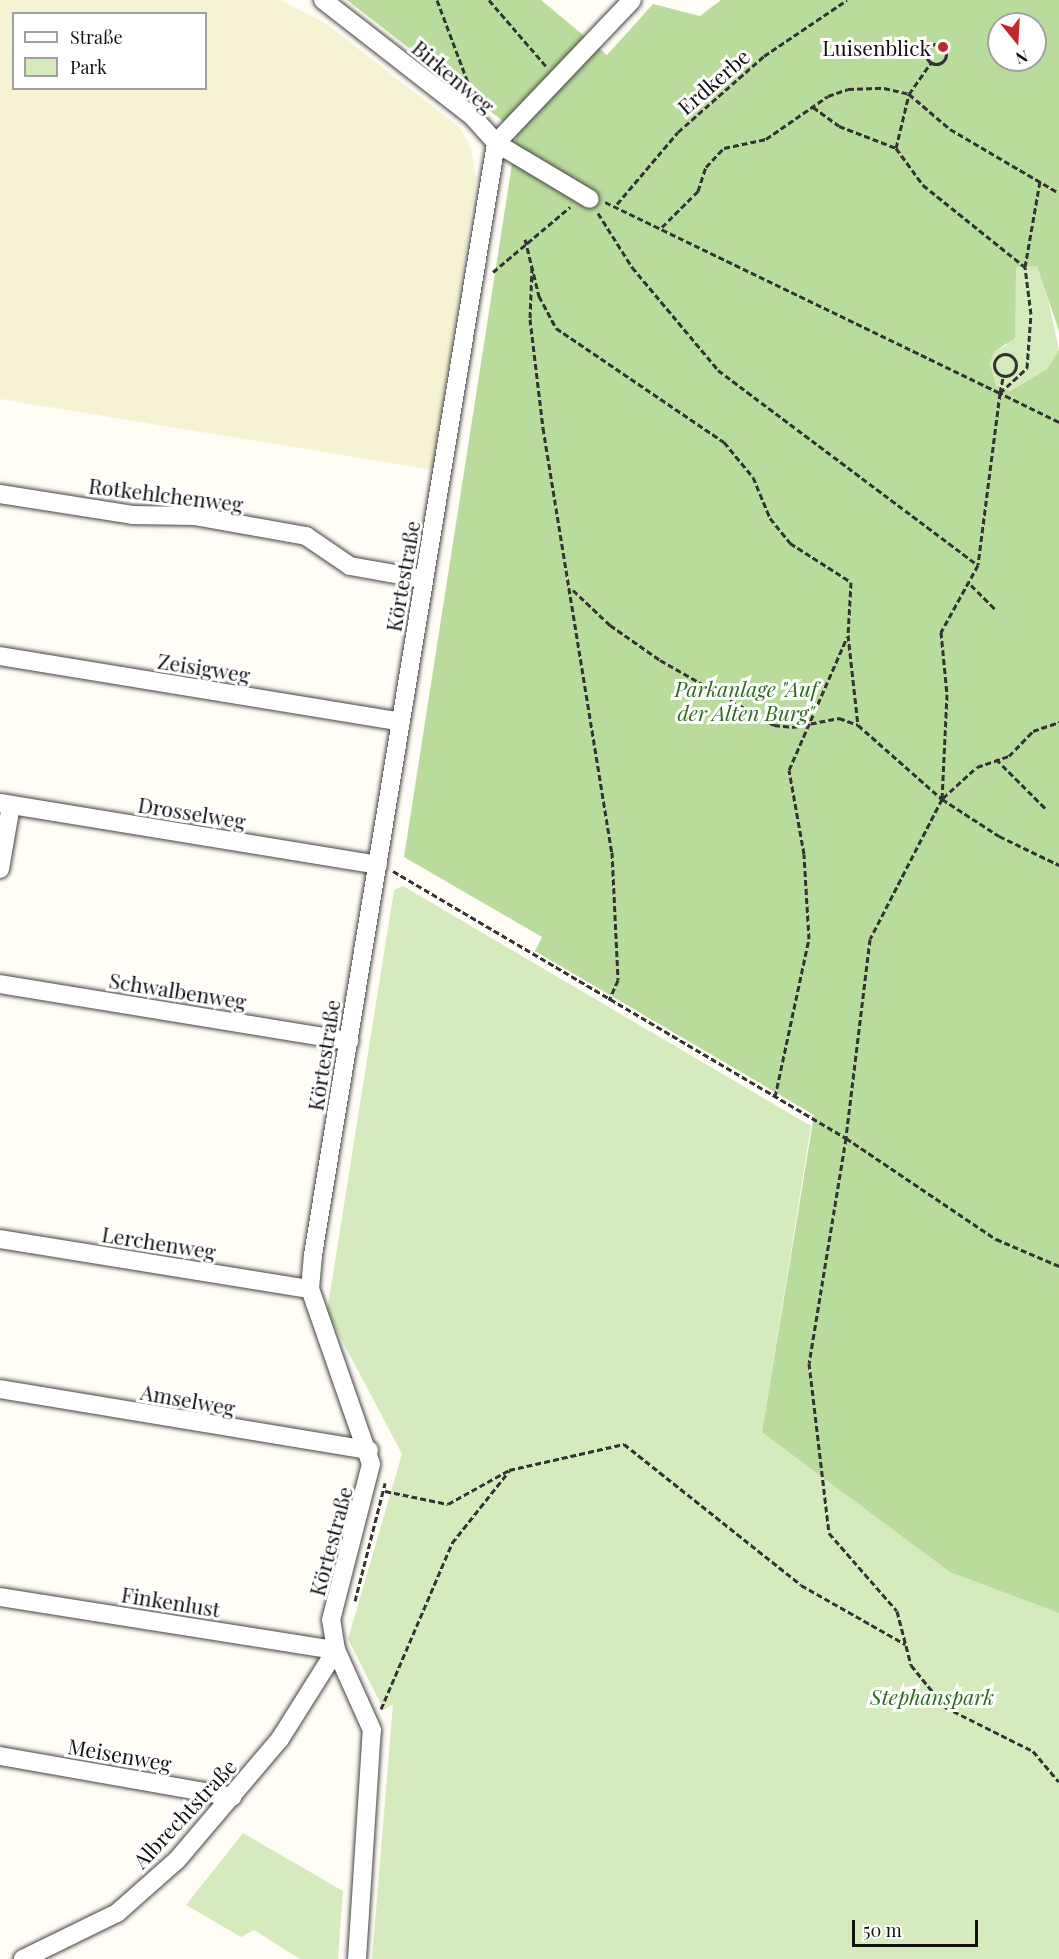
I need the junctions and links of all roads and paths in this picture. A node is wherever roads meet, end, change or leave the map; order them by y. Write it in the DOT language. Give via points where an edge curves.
graph roads {
  1 [pos="323,0"];
  2 [pos="437,0"];
  3 [pos="489,0"];
  4 [pos="632,0"];
  5 [pos="847,0"];
  6 [pos="931,63"];
  7 [pos="558,78"];
  8 [pos="909,94"];
  9 [pos="475,103"];
  10 [pos="813,107"];
  11 [pos="496,143"];
  12 [pos="896,148"];
  13 [pos="1040,181"];
  14 [pos="1059,193"];
  15 [pos="590,199"];
  16 [pos="617,204"];
  17 [pos="662,226"];
  18 [pos="525,239"];
  19 [pos="532,267"];
  20 [pos="1025,267"];
  21 [pos="491,274"];
  22 [pos="1004,376"];
  23 [pos="1000,393"];
  24 [pos="1059,422"];
  25 [pos="0,494"];
  26 [pos="978,565"];
  27 [pos="424,579"];
  28 [pos="971,585"];
  29 [pos="572,588"];
  30 [pos="996,610"];
  31 [pos="848,635"];
  32 [pos="0,656"];
  33 [pos="401,722"];
  34 [pos="1059,722"];
  35 [pos="807,724"];
  36 [pos="858,725"];
  37 [pos="996,759"];
  38 [pos="942,799"];
  39 [pos="5,804"];
  40 [pos="1047,810"];
  41 [pos="1059,865"];
  42 [pos="385,868"];
  43 [pos="0,869"];
  44 [pos="390,882"];
  45 [pos="0,984"];
  46 [pos="609,1000"];
  47 [pos="349,1041"];
  48 [pos="775,1098"];
  49 [pos="846,1138"];
  50 [pos="0,1239"];
  51 [pos="1059,1266"];
  52 [pos="310,1289"];
  53 [pos="0,1389"];
  54 [pos="369,1450"];
  55 [pos="509,1470"];
  56 [pos="385,1479"];
  57 [pos="385,1491"];
  58 [pos="0,1597"];
  59 [pos="352,1608"];
  60 [pos="906,1644"];
  61 [pos="336,1650"];
  62 [pos="372,1730"];
  63 [pos="0,1756"];
  64 [pos="1059,1782"];
  65 [pos="232,1797"];
  66 [pos="23,1959"];
  67 [pos="357,1959"];
  1 -- 11 [label="street, Birkenweg" via="472,116"];
  2 -- 9 [label="path"];
  3 -- 7 [label="path"];
  4 -- 7 [label="street"];
  5 -- 16 [label="path, Erdkerbe" via="764,56 678,132"];
  6 -- 6 [label="path" via="927,49 939,45 946,56"];
  6 -- 8 [label="path"];
  7 -- 11 [label="street"];
  8 -- 10 [label="path" via="884,88 848,89"];
  8 -- 12 [label="path"];
  8 -- 13 [label="path" via="950,129"];
  10 -- 12 [label="path" via="839,126"];
  10 -- 17 [label="path" via="766,139 724,148 706,167 698,191"];
  11 -- 15 [label="street, Birkenweg"];
  11 -- 27 [label="street, Körtestraße"];
  12 -- 20 [label="path" via="923,185"];
  13 -- 14 [label="path"];
  13 -- 20 [label="path"];
  15 -- 16 [label="path"];
  15 -- 18 [label="path" via="558,212"];
  15 -- 26 [label="path" via="632,267 718,370"];
  16 -- 17 [label="path"];
  17 -- 23 [label="path"];
  18 -- 19 [label="path"];
  18 -- 21 [label="path"];
  19 -- 29 [label="path" via="530,319"];
  19 -- 31 [label="path" via="556,328 724,442 753,477 770,518 790,543 851,582"];
  20 -- 23 [label="path" via="1031,314 1027,368"];
  22 -- 22 [label="path" via="994,364 999,356 1009,354 1016,369"];
  22 -- 23 [label="path"];
  23 -- 24 [label="path"];
  23 -- 26 [label="path"];
  25 -- 27 [label="street, Rotkehlchenweg" via="132,515 194,516 306,536 350,566"];
  26 -- 28 [label="path"];
  27 -- 33 [label="street, Körtestraße"];
  28 -- 30 [label="path"];
  28 -- 38 [label="path" via="941,632 947,694"];
  29 -- 35 [label="path" via="610,625 729,700 774,725"];
  29 -- 46 [label="path" via="612,852 618,980"];
  31 -- 35 [label="path"];
  31 -- 36 [label="path"];
  32 -- 33 [label="street, Zeisigweg"];
  33 -- 42 [label="street, Körtestraße"];
  34 -- 37 [label="path" via="1033,731 1009,756"];
  35 -- 36 [label="path" via="839,718"];
  35 -- 48 [label="path" via="789,770 804,854 809,939"];
  36 -- 38 [label="path"];
  37 -- 38 [label="path" via="958,780"];
  37 -- 40 [label="path"];
  38 -- 41 [label="path" via="999,836"];
  38 -- 49 [label="path" via="870,939"];
  39 -- 42 [label="street, Drosselweg"];
  39 -- 43 [label="street"];
  42 -- 44 [label="path"];
  42 -- 46 [label="path"];
  42 -- 47 [label="street, Körtestraße"];
  45 -- 47 [label="street, Schwalbenweg"];
  46 -- 48 [label="path"];
  47 -- 52 [label="street, Körtestraße"];
  48 -- 49 [label="path"];
  49 -- 51 [label="path" via="996,1239"];
  49 -- 60 [label="path" via="809,1363 829,1533 897,1611"];
  50 -- 52 [label="street, Lerchenweg"];
  52 -- 54 [label="street, Körtestraße"];
  53 -- 54 [label="street, Amselweg"];
  54 -- 61 [label="street, Körtestraße" via="366,1494 332,1620"];
  55 -- 57 [label="path" via="448,1504"];
  55 -- 60 [label="path" via="586,1449 624,1444 801,1585"];
  55 -- 62 [label="path" via="452,1543"];
  56 -- 57 [label="path"];
  57 -- 59 [label="path"];
  58 -- 61 [label="street, Finkenlust"];
  60 -- 64 [label="path" via="911,1665 945,1707 1033,1751"];
  61 -- 62 [label="street, Körtestraße"];
  61 -- 65 [label="street, Albrechtstraße" via="280,1739"];
  62 -- 67 [label="street, Körtestraße"];
  63 -- 65 [label="street, Meisenweg"];
  65 -- 66 [label="street, Albrechtstraße" via="177,1860 117,1914"];
}
